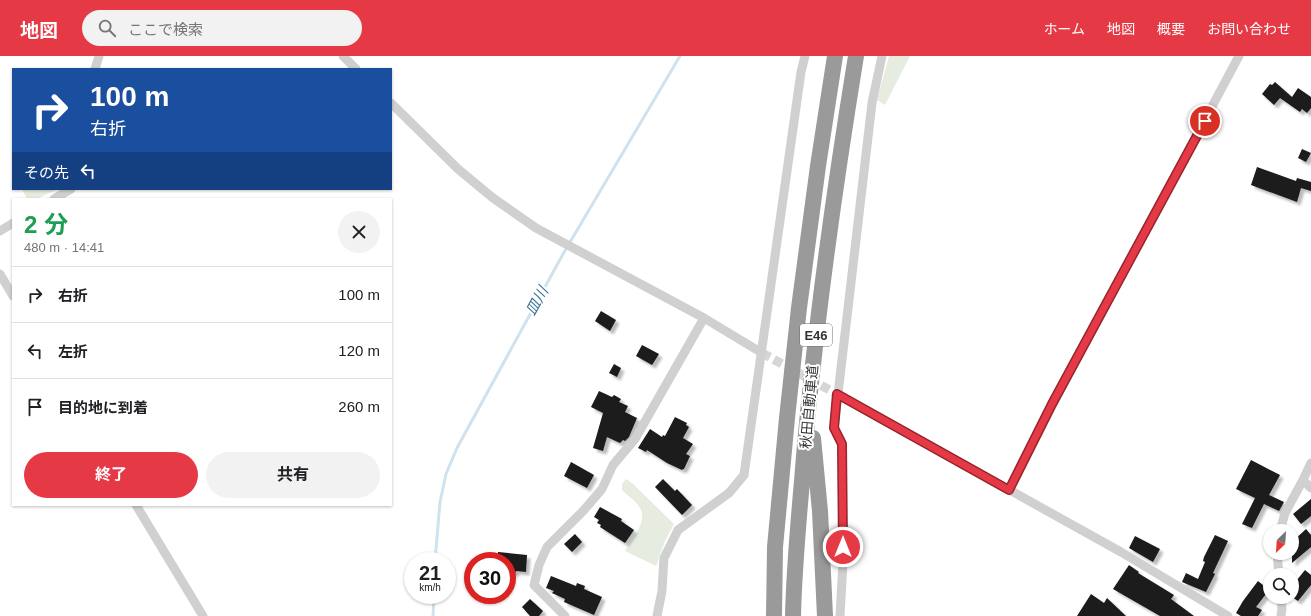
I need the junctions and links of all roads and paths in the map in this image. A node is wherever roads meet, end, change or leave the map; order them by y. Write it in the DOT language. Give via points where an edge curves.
graph roads {
  1 [pos="99,56"];
  2 [pos="343,56"];
  3 [pos="805,56"];
  4 [pos="835,56"];
  5 [pos="856,56"];
  6 [pos="882,56"];
  7 [pos="1239,56"];
  8 [pos="95,68"];
  9 [pos="355,68"];
  10 [pos="392,104"];
  11 [pos="69,190"];
  12 [pos="56,198"];
  13 [pos="12,224"];
  14 [pos="0,231"];
  15 [pos="0,274"];
  16 [pos="12,294"];
  17 [pos="704,318"];
  18 [pos="762,353"];
  19 [pos="837,394"];
  20 [pos="809,397"];
  21 [pos="1311,463"];
  22 [pos="1303,480"];
  23 [pos="1311,488"];
  24 [pos="1009,490"];
  25 [pos="137,506"];
  26 [pos="1282,524"];
  27 [pos="775,547"];
  28 [pos="1282,604"];
  29 [pos="203,616"];
  30 [pos="565,616"];
  31 [pos="657,616"];
  32 [pos="766,616"];
  33 [pos="774,616"];
  34 [pos="793,616"];
  35 [pos="825,616"];
  36 [pos="840,616"];
  37 [pos="1228,616"];
  38 [pos="1280,616"];
  1 -- 8 [label="street"];
  2 -- 9 [label="street"];
  3 -- 18 [label="street"];
  4 -- 27 [label="highway, 秋田自動車道 / E46" via="799,308"];
  5 -- 20 [label="highway, 秋田自動車道 / E46" via="838,168"];
  6 -- 19 [label="street" via="872,103"];
  7 -- 24 [label="street" via="1052,404"];
  10 -- 17 [label="street" via="458,169 493,198 536,228"];
  11 -- 12 [label="street"];
  13 -- 14 [label="street"];
  15 -- 16 [label="street"];
  17 -- 18 [label="street"];
  17 -- 30 [label="street" via="635,439 613,465 602,490 547,547 534,585"];
  18 -- 31 [label="street" via="744,475 730,493 678,530 664,558"];
  19 -- 24 [label="street"];
  19 -- 36 [label="street" via="834,428 842,444 843,562"];
  20 -- 34 [label="highway, 秋田自動車道 / E46"];
  20 -- 35 [label="highway" via="820,511"];
  21 -- 22 [label="street"];
  22 -- 23 [label="street"];
  22 -- 26 [label="street"];
  24 -- 37 [label="street"];
  25 -- 29 [label="street"];
  27 -- 32 [label="highway"];
  27 -- 33 [label="highway, 秋田自動車道 / E46"];
  28 -- 38 [label="street"];
}
